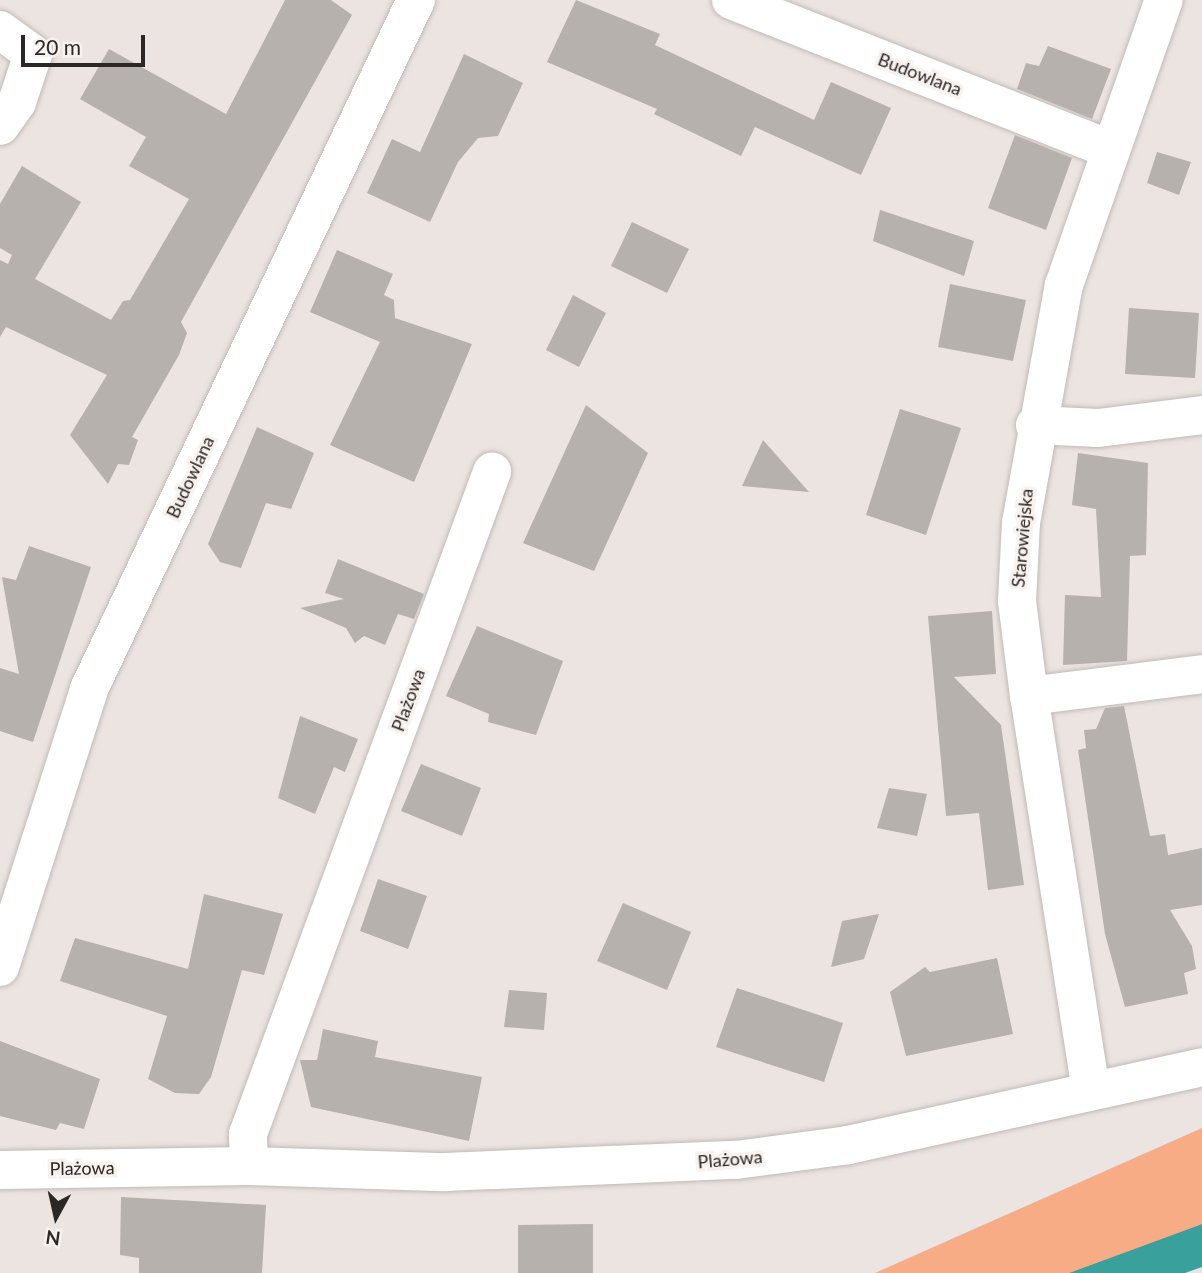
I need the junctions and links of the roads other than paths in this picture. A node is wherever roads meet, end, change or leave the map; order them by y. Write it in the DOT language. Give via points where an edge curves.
graph roads {
  1 [pos="416,0"];
  2 [pos="731,0"];
  3 [pos="1164,0"];
  4 [pos="0,30"];
  5 [pos="0,126"];
  6 [pos="1109,149"];
  7 [pos="1202,415"];
  8 [pos="1035,425"];
  9 [pos="492,472"];
  10 [pos="1202,674"];
  11 [pos="1029,696"];
  12 [pos="0,967"];
  13 [pos="1202,1067"];
  14 [pos="1091,1091"];
  15 [pos="249,1166"];
  16 [pos="0,1170"];
  1 -- 12 [label="street, Budowlana" via="89,689"];
  2 -- 6 [label="street, Budowlana"];
  3 -- 6 [label="street, Starowiejska"];
  4 -- 5 [label="street" via="33,54 17,102"];
  6 -- 8 [label="street, Starowiejska" via="1064,285"];
  7 -- 8 [label="street" via="1098,428"];
  8 -- 11 [label="street, Starowiejska" via="1017,601"];
  9 -- 15 [label="street, Plażowa" via="248,1134"];
  10 -- 11 [label="street"];
  11 -- 14 [label="street, Starowiejska"];
  13 -- 14 [label="street, Plażowa"];
  14 -- 15 [label="street, Plażowa" via="848,1144 736,1160 444,1172"];
  15 -- 16 [label="street, Plażowa"];
}
